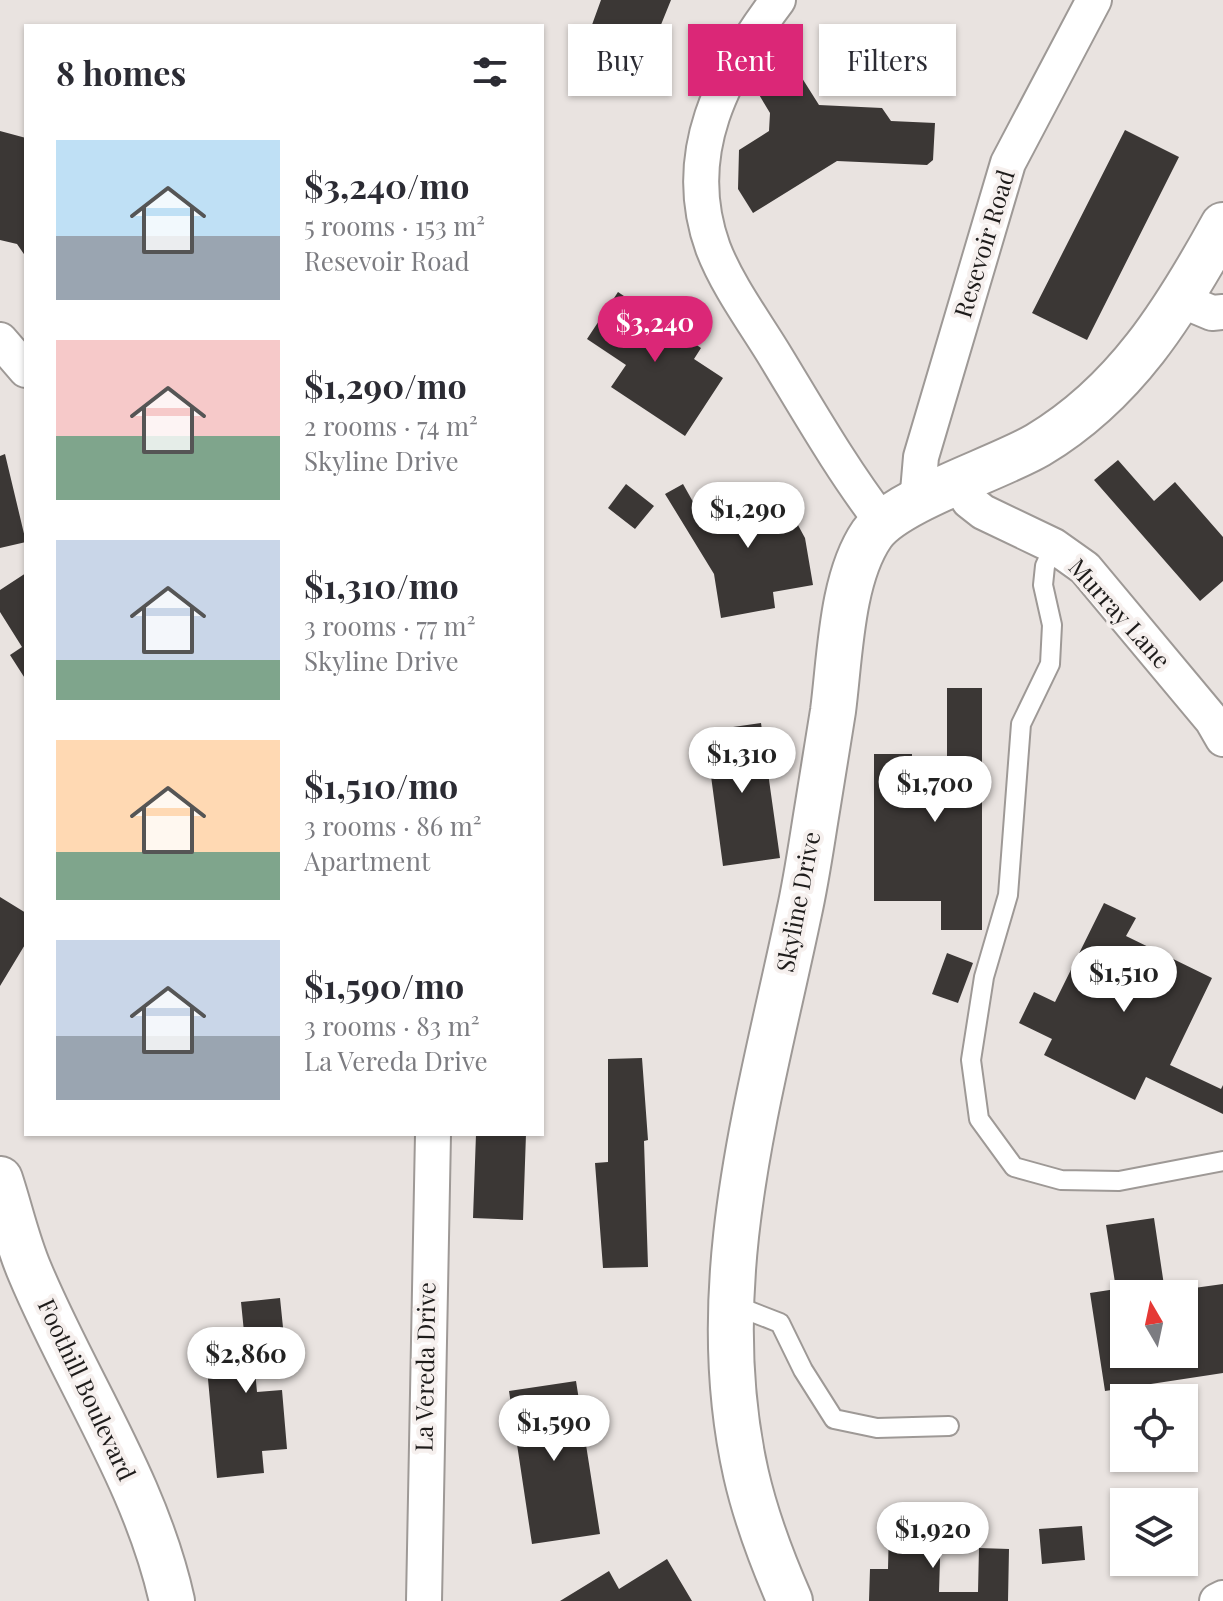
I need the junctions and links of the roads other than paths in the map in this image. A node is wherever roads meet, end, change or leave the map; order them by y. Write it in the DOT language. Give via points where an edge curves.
graph roads {
  1 [pos="778,0"];
  2 [pos="1094,0"];
  3 [pos="1223,225"];
  4 [pos="1181,300"];
  5 [pos="1223,312"];
  6 [pos="0,340"];
  7 [pos="24,368"];
  8 [pos="959,484"];
  9 [pos="900,513"];
  10 [pos="1054,546"];
  11 [pos="1223,739"];
  12 [pos="433,1136"];
  13 [pos="1223,1161"];
  14 [pos="0,1179"];
  15 [pos="731,1304"];
  16 [pos="949,1426"];
  17 [pos="1223,1598"];
  18 [pos="172,1601"];
  19 [pos="424,1601"];
  20 [pos="790,1601"];
  21 [pos="1217,1601"];
  1 -- 9 [label="street" via="712,109 703,148 703,193 713,248 844,472"];
  2 -- 9 [label="street, Resevoir Road" via="1008,163"];
  3 -- 4 [label="street"];
  4 -- 5 [label="street"];
  4 -- 8 [label="street" via="1100,401 1037,445"];
  6 -- 7 [label="street"];
  8 -- 9 [label="street"];
  8 -- 10 [label="street, Murray Lane" via="983,512"];
  9 -- 15 [label="street, Skyline Drive" via="864,547 849,598 800,911 743,1175"];
  10 -- 11 [label="street, Murray Lane" via="1085,568"];
  10 -- 13 [label="lane" via="1043,585 1052,625 1050,664 1021,724 1008,895 984,977 971,1060 979,1119 1014,1167 1061,1180 1119,1181"];
  12 -- 19 [label="street, La Vereda Drive"];
  14 -- 18 [label="street, Foothill Boulevard" via="29,1271 122,1462"];
  15 -- 16 [label="lane" via="780,1323 834,1419 877,1428"];
  15 -- 20 [label="street, Skyline Drive" via="734,1394 746,1473"];
  17 -- 21 [label="street"];
}
